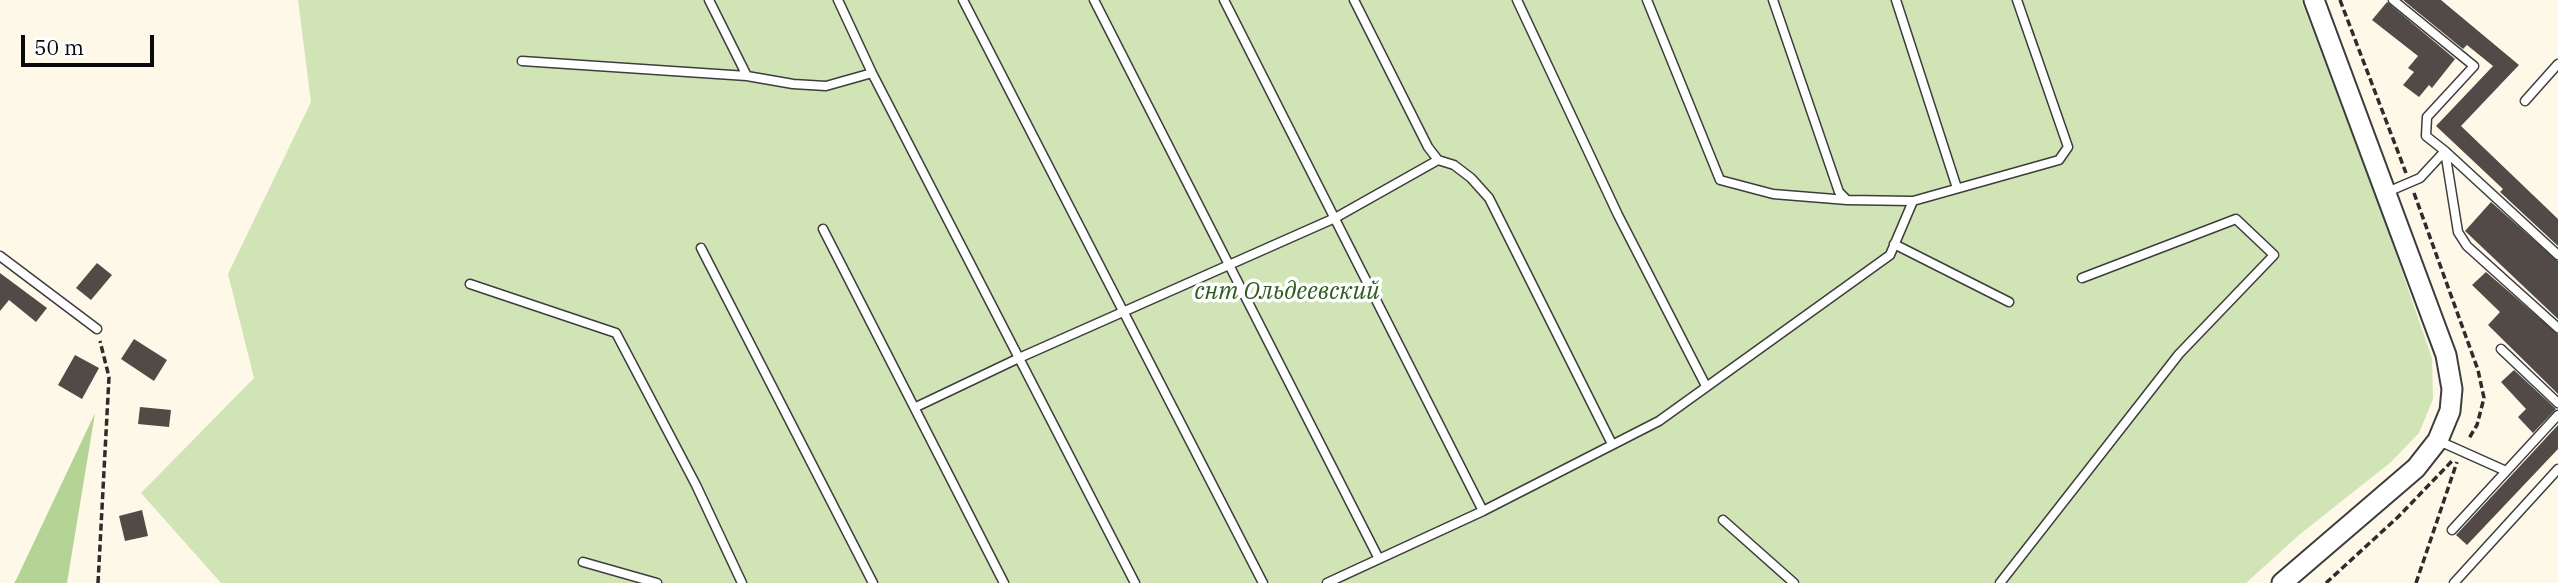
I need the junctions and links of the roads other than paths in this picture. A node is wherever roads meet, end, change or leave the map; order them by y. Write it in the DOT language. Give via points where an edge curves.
graph roads {
  1 [pos="709,0"];
  2 [pos="838,0"];
  3 [pos="963,0"];
  4 [pos="1094,0"];
  5 [pos="1224,0"];
  6 [pos="1354,0"];
  7 [pos="1517,0"];
  8 [pos="1647,0"];
  9 [pos="1773,0"];
  10 [pos="1896,0"];
  11 [pos="2017,0"];
  12 [pos="2314,0"];
  13 [pos="2393,0"];
  14 [pos="522,61"];
  15 [pos="2558,64"];
  16 [pos="872,73"];
  17 [pos="747,76"];
  18 [pos="2525,101"];
  19 [pos="2445,151"];
  20 [pos="1438,160"];
  21 [pos="1957,188"];
  22 [pos="2385,192"];
  23 [pos="1847,200"];
  24 [pos="1913,201"];
  25 [pos="1335,218"];
  26 [pos="823,229"];
  27 [pos="1894,244"];
  28 [pos="701,248"];
  29 [pos="2558,255"];
  30 [pos="0,256"];
  31 [pos="1228,265"];
  32 [pos="2082,278"];
  33 [pos="470,284"];
  34 [pos="2009,302"];
  35 [pos="1123,312"];
  36 [pos="2558,328"];
  37 [pos="97,329"];
  38 [pos="2501,349"];
  39 [pos="1019,358"];
  40 [pos="1706,386"];
  41 [pos="2558,403"];
  42 [pos="916,407"];
  43 [pos="2558,415"];
  44 [pos="2438,440"];
  45 [pos="1612,444"];
  46 [pos="2558,469"];
  47 [pos="2506,471"];
  48 [pos="1483,511"];
  49 [pos="1723,520"];
  50 [pos="2452,530"];
  51 [pos="1379,559"];
  52 [pos="583,562"];
  53 [pos="657,583"];
  54 [pos="742,583"];
  55 [pos="873,583"];
  56 [pos="1004,583"];
  57 [pos="1135,583"];
  58 [pos="1263,583"];
  59 [pos="1327,583"];
  60 [pos="1794,583"];
  61 [pos="2000,583"];
  62 [pos="2281,583"];
  63 [pos="2454,583"];
  1 -- 17 [label="lane"];
  2 -- 16 [label="lane"];
  3 -- 35 [label="lane"];
  4 -- 31 [label="lane"];
  5 -- 25 [label="lane"];
  6 -- 20 [label="lane"];
  7 -- 40 [label="lane" via="1618,215"];
  8 -- 23 [label="lane" via="1720,180 1773,194"];
  9 -- 23 [label="lane" via="1839,192"];
  10 -- 21 [label="lane"];
  11 -- 21 [label="lane" via="2068,147 2059,160"];
  12 -- 22 [label="street"];
  13 -- 19 [label="lane" via="2474,66 2427,117 2427,136"];
  14 -- 17 [label="lane"];
  15 -- 18 [label="lane"];
  16 -- 17 [label="lane" via="827,86"];
  16 -- 39 [label="lane"];
  19 -- 22 [label="lane" via="2420,178"];
  19 -- 29 [label="lane"];
  19 -- 36 [label="lane" via="2458,232 2467,246"];
  20 -- 25 [label="lane"];
  20 -- 45 [label="lane" via="1454,165 1489,198"];
  21 -- 24 [label="lane"];
  22 -- 44 [label="street" via="2446,355 2452,389 2450,411"];
  23 -- 24 [label="lane"];
  24 -- 27 [label="lane"];
  25 -- 31 [label="lane"];
  25 -- 48 [label="lane"];
  26 -- 42 [label="lane"];
  27 -- 34 [label="lane"];
  27 -- 40 [label="lane" via="1889,255"];
  28 -- 55 [label="lane"];
  30 -- 37 [label="lane"];
  31 -- 35 [label="lane"];
  31 -- 51 [label="lane"];
  32 -- 61 [label="lane" via="2236,219 2274,255 2179,354"];
  33 -- 54 [label="lane" via="616,333"];
  35 -- 39 [label="lane"];
  35 -- 58 [label="lane"];
  38 -- 41 [label="lane"];
  39 -- 42 [label="lane"];
  39 -- 57 [label="lane"];
  40 -- 45 [label="lane" via="1659,421"];
  42 -- 56 [label="lane"];
  43 -- 47 [label="lane"];
  44 -- 47 [label="lane"];
  44 -- 62 [label="street" via="2416,468"];
  45 -- 48 [label="lane"];
  46 -- 63 [label="lane"];
  47 -- 50 [label="lane"];
  48 -- 51 [label="lane"];
  49 -- 60 [label="lane"];
  51 -- 59 [label="lane"];
  52 -- 53 [label="lane"];
}
